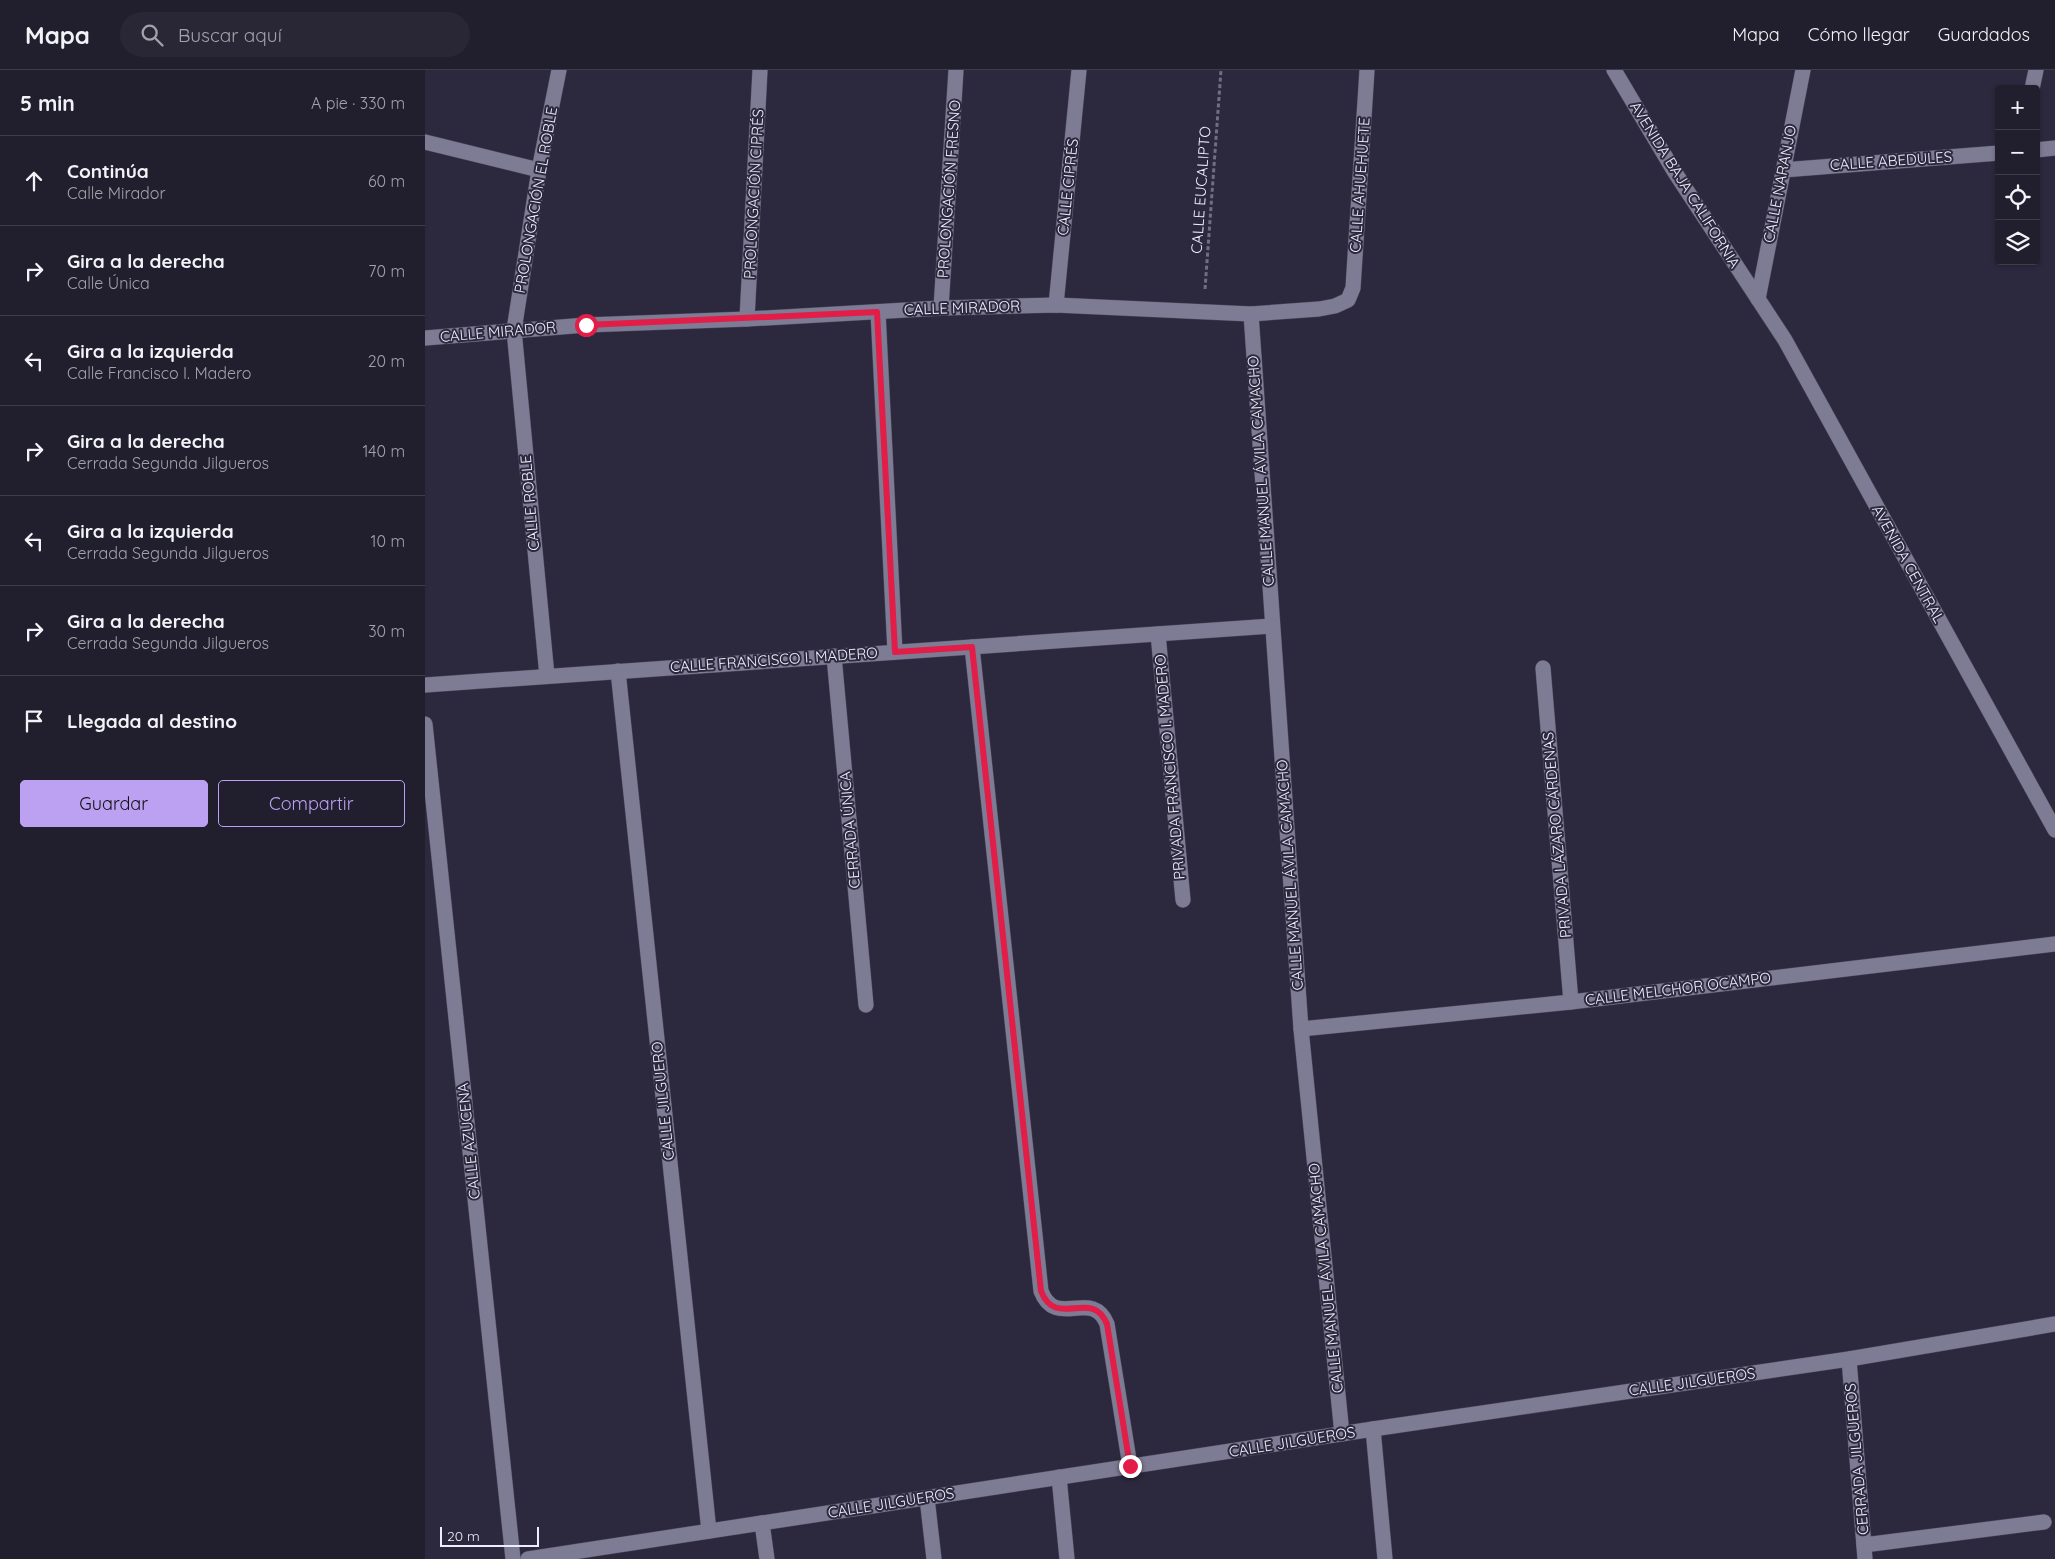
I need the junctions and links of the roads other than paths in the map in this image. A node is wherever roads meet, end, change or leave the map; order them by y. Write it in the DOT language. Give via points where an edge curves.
graph roads {
  1 [pos="559,70"];
  2 [pos="761,70"];
  3 [pos="956,70"];
  4 [pos="1079,70"];
  5 [pos="1367,70"];
  6 [pos="1614,70"];
  7 [pos="1803,70"];
  8 [pos="2036,70"];
  9 [pos="2033,85"];
  10 [pos="425,142"];
  11 [pos="2055,148"];
  12 [pos="2040,150"];
  13 [pos="1995,153"];
  14 [pos="539,170"];
  15 [pos="1783,170"];
  16 [pos="1757,299"];
  17 [pos="1348,300"];
  18 [pos="1056,305"];
  19 [pos="941,308"];
  20 [pos="877,312"];
  21 [pos="1251,314"];
  22 [pos="747,319"];
  23 [pos="514,330"];
  24 [pos="425,338"];
  25 [pos="1272,626"];
  26 [pos="1158,634"];
  27 [pos="972,647"];
  28 [pos="895,652"];
  29 [pos="834,656"];
  30 [pos="1543,668"];
  31 [pos="618,671"];
  32 [pos="547,676"];
  33 [pos="425,685"];
  34 [pos="425,724"];
  35 [pos="2055,830"];
  36 [pos="1183,900"];
  37 [pos="2055,944"];
  38 [pos="1571,1002"];
  39 [pos="866,1005"];
  40 [pos="1301,1029"];
  41 [pos="2055,1324"];
  42 [pos="1849,1359"];
  43 [pos="1373,1429"];
  44 [pos="1342,1434"];
  45 [pos="1130,1466"];
  46 [pos="1059,1477"];
  47 [pos="927,1498"];
  48 [pos="2044,1522"];
  49 [pos="762,1523"];
  50 [pos="709,1531"];
  51 [pos="1865,1552"];
  52 [pos="513,1559"];
  53 [pos="529,1559"];
  54 [pos="767,1559"];
  55 [pos="934,1559"];
  56 [pos="1067,1559"];
  57 [pos="1385,1559"];
  1 -- 14 [label="street, PROLONGACIÓN EL ROBLE"];
  2 -- 22 [label="street, PROLONGACIÓN CIPRÉS"];
  3 -- 19 [label="street, PROLONGACIÓN FRESNO"];
  4 -- 18 [label="street, CALLE CIPRÉS"];
  5 -- 17 [label="street, CALLE AHUEHUETE" via="1355,272"];
  6 -- 16 [label="street, AVENIDA BAJA CALIFORNIA" via="1674,171"];
  7 -- 15 [label="street, CALLE NARANJO"];
  8 -- 9 [label="street"];
  10 -- 14 [label="street"];
  11 -- 12 [label="street"];
  13 -- 15 [label="street, CALLE ABEDULES"];
  14 -- 23 [label="street, PROLONGACIÓN EL ROBLE"];
  15 -- 16 [label="street, CALLE NARANJO"];
  16 -- 35 [label="street, AVENIDA CENTRAL" via="1785,340"];
  17 -- 21 [label="street, CALLE MIRADOR" via="1319,309"];
  18 -- 19 [label="street, CALLE MIRADOR"];
  18 -- 21 [label="street, CALLE MIRADOR"];
  19 -- 20 [label="street, CALLE MIRADOR"];
  20 -- 22 [label="street, CALLE MIRADOR"];
  20 -- 28 [label="street"];
  21 -- 25 [label="street, CALLE MANUEL ÁVILA CAMACHO"];
  22 -- 23 [label="street, CALLE MIRADOR"];
  23 -- 24 [label="street, CALLE MIRADOR"];
  23 -- 32 [label="street, CALLE ROBLE"];
  25 -- 26 [label="street, CALLE FRANCISCO I. MADERO"];
  25 -- 40 [label="street, CALLE MANUEL ÁVILA CAMACHO"];
  26 -- 27 [label="street, CALLE FRANCISCO I. MADERO"];
  26 -- 36 [label="street, PRIVADA FRANCISCO I. MADERO"];
  27 -- 28 [label="street, CALLE FRANCISCO I. MADERO"];
  27 -- 45 [label="street" via="1041,1291 1052,1307 1087,1307 1104,1315"];
  28 -- 29 [label="street, CALLE FRANCISCO I. MADERO"];
  29 -- 31 [label="street, CALLE FRANCISCO I. MADERO"];
  29 -- 39 [label="street, CERRADA ÚNICA"];
  30 -- 38 [label="street, PRIVADA LÁZARO CÁRDENAS"];
  31 -- 32 [label="street, CALLE FRANCISCO I. MADERO"];
  31 -- 50 [label="street, CALLE JILGUERO"];
  32 -- 33 [label="street, CALLE FRANCISCO I. MADERO"];
  34 -- 52 [label="street, CALLE AZUCENA"];
  37 -- 38 [label="street, CALLE MELCHOR OCAMPO"];
  38 -- 40 [label="street, CALLE MELCHOR OCAMPO"];
  40 -- 44 [label="street, CALLE MANUEL ÁVILA CAMACHO"];
  41 -- 42 [label="street, CALLE JILGUEROS"];
  42 -- 43 [label="street, CALLE JILGUEROS"];
  42 -- 51 [label="street, CERRADA JILGUEROS"];
  43 -- 44 [label="street, CALLE JILGUEROS"];
  43 -- 57 [label="street"];
  44 -- 45 [label="street, CALLE JILGUEROS"];
  45 -- 46 [label="street, CALLE JILGUEROS"];
  46 -- 47 [label="street, CALLE JILGUEROS"];
  46 -- 56 [label="street"];
  47 -- 49 [label="street, CALLE JILGUEROS"];
  47 -- 55 [label="street"];
  48 -- 51 [label="street"];
  49 -- 50 [label="street, CALLE JILGUEROS"];
  49 -- 54 [label="street"];
  50 -- 53 [label="street, CALLE JILGUEROS"];
}
